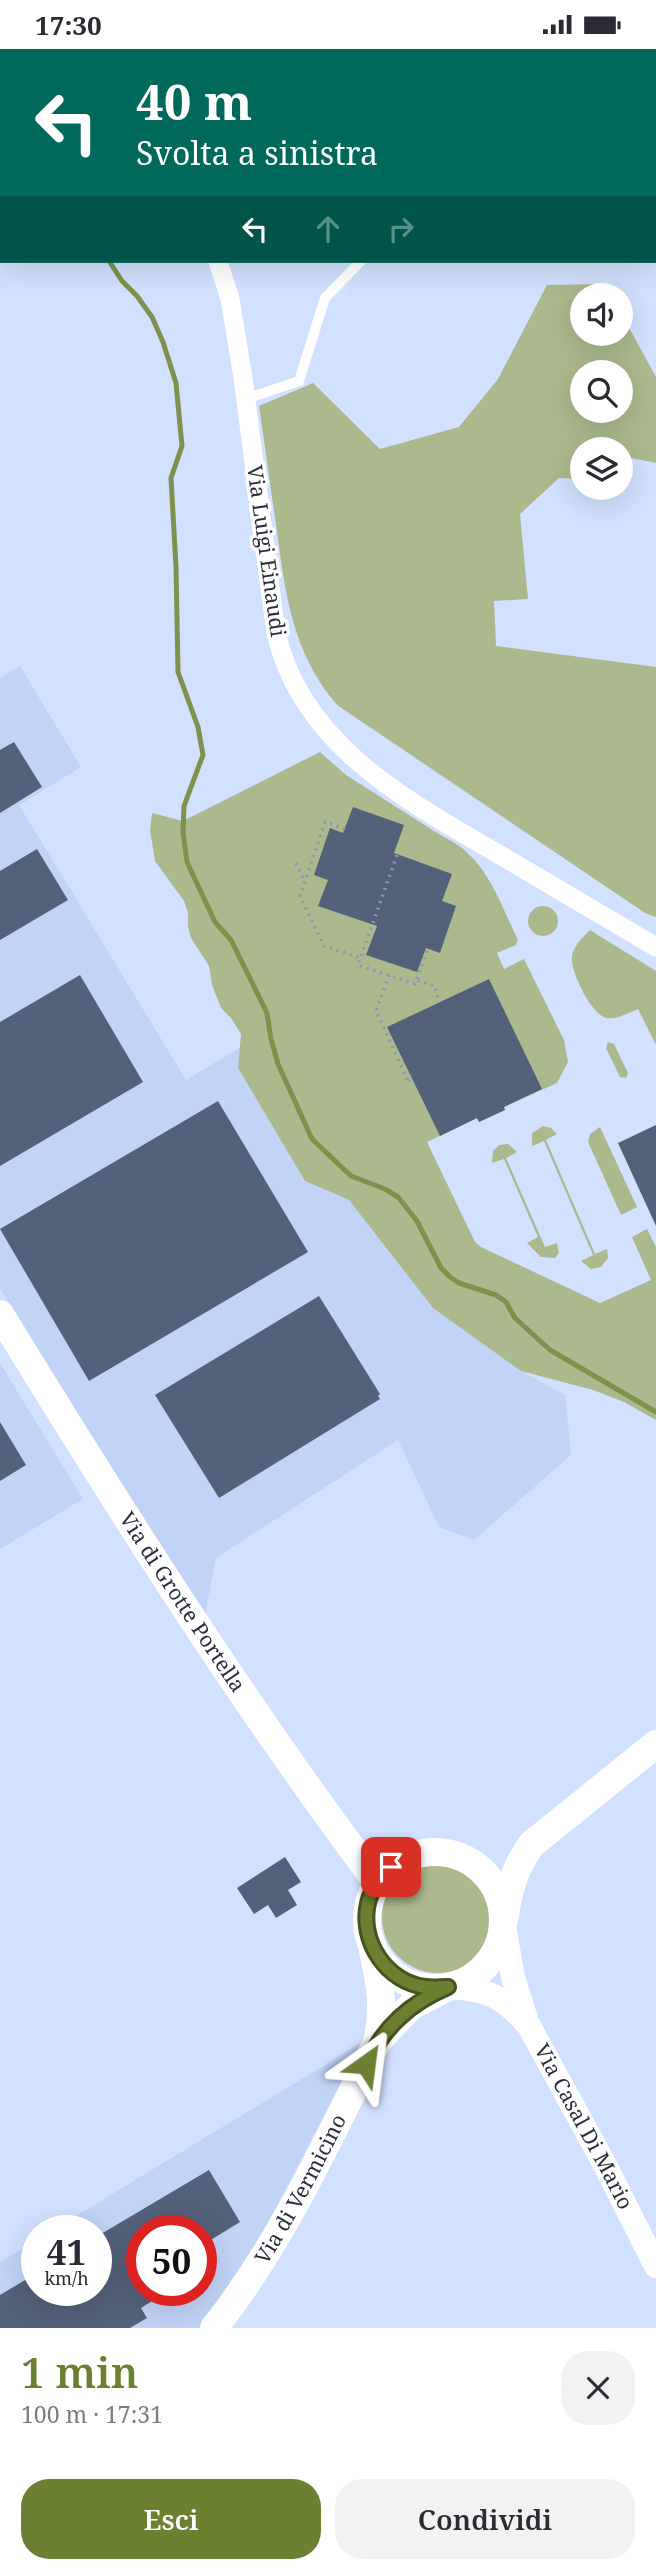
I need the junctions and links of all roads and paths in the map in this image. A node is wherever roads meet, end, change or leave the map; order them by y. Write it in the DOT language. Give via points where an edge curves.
graph roads {
  1 [pos="219,263"];
  2 [pos="359,263"];
  3 [pos="246,399"];
  4 [pos="345,829"];
  5 [pos="397,855"];
  6 [pos="296,863"];
  7 [pos="305,882"];
  8 [pos="656,947"];
  9 [pos="428,948"];
  10 [pos="361,958"];
  11 [pos="389,975"];
  12 [pos="417,980"];
  13 [pos="439,1003"];
  14 [pos="410,1074"];
  15 [pos="0,1314"];
  16 [pos="656,1744"];
  17 [pos="532,1844"];
  18 [pos="470,1860"];
  19 [pos="377,1882"];
  20 [pos="504,1926"];
  21 [pos="372,1948"];
  22 [pos="448,1987"];
  23 [pos="529,2026"];
  24 [pos="377,2042"];
  25 [pos="656,2266"];
  26 [pos="214,2328"];
  1 -- 3 [label="street, Via Luigi Einaudi" via="230,299"];
  2 -- 3 [label="lane" via="325,298 299,381"];
  3 -- 8 [label="street, Via Luigi Einaudi" via="279,648 293,683 324,730 366,770 404,797"];
  4 -- 7 [label="path" via="326,822"];
  5 -- 10 [label="path"];
  6 -- 7 [label="path"];
  7 -- 10 [label="path" via="300,896 324,946"];
  9 -- 12 [label="path"];
  10 -- 11 [label="path" via="358,965"];
  11 -- 12 [label="path" via="415,984"];
  11 -- 14 [label="path" via="376,1011 409,1083"];
  12 -- 13 [label="path" via="435,986"];
  15 -- 19 [label="main road, Via di Grotte Portella" via="201,1636"];
  16 -- 17 [label="main road"];
  17 -- 18 [label="main road" via="505,1855"];
  17 -- 20 [label="main road" via="513,1878"];
  18 -- 19 [label="main road" via="451,1852 430,1851 409,1856"];
  18 -- 20 [label="main road" via="496,1888"];
  19 -- 21 [label="main road" via="368,1903 366,1926"];
  20 -- 22 [label="main road" via="486,1965"];
  20 -- 23 [label="street, Via Casal Di Mario" via="513,1977"];
  21 -- 22 [label="main road" via="385,1967 403,1980 425,1987"];
  21 -- 24 [label="main road, Via di Vermicino" via="382,2003"];
  22 -- 23 [label="street, Via Casal Di Mario" via="495,1995"];
  22 -- 24 [label="main road, Via di Vermicino" via="411,2006"];
  23 -- 25 [label="street, Via Casal Di Mario"];
  24 -- 26 [label="main road, Via di Vermicino" via="287,2217"];
}
